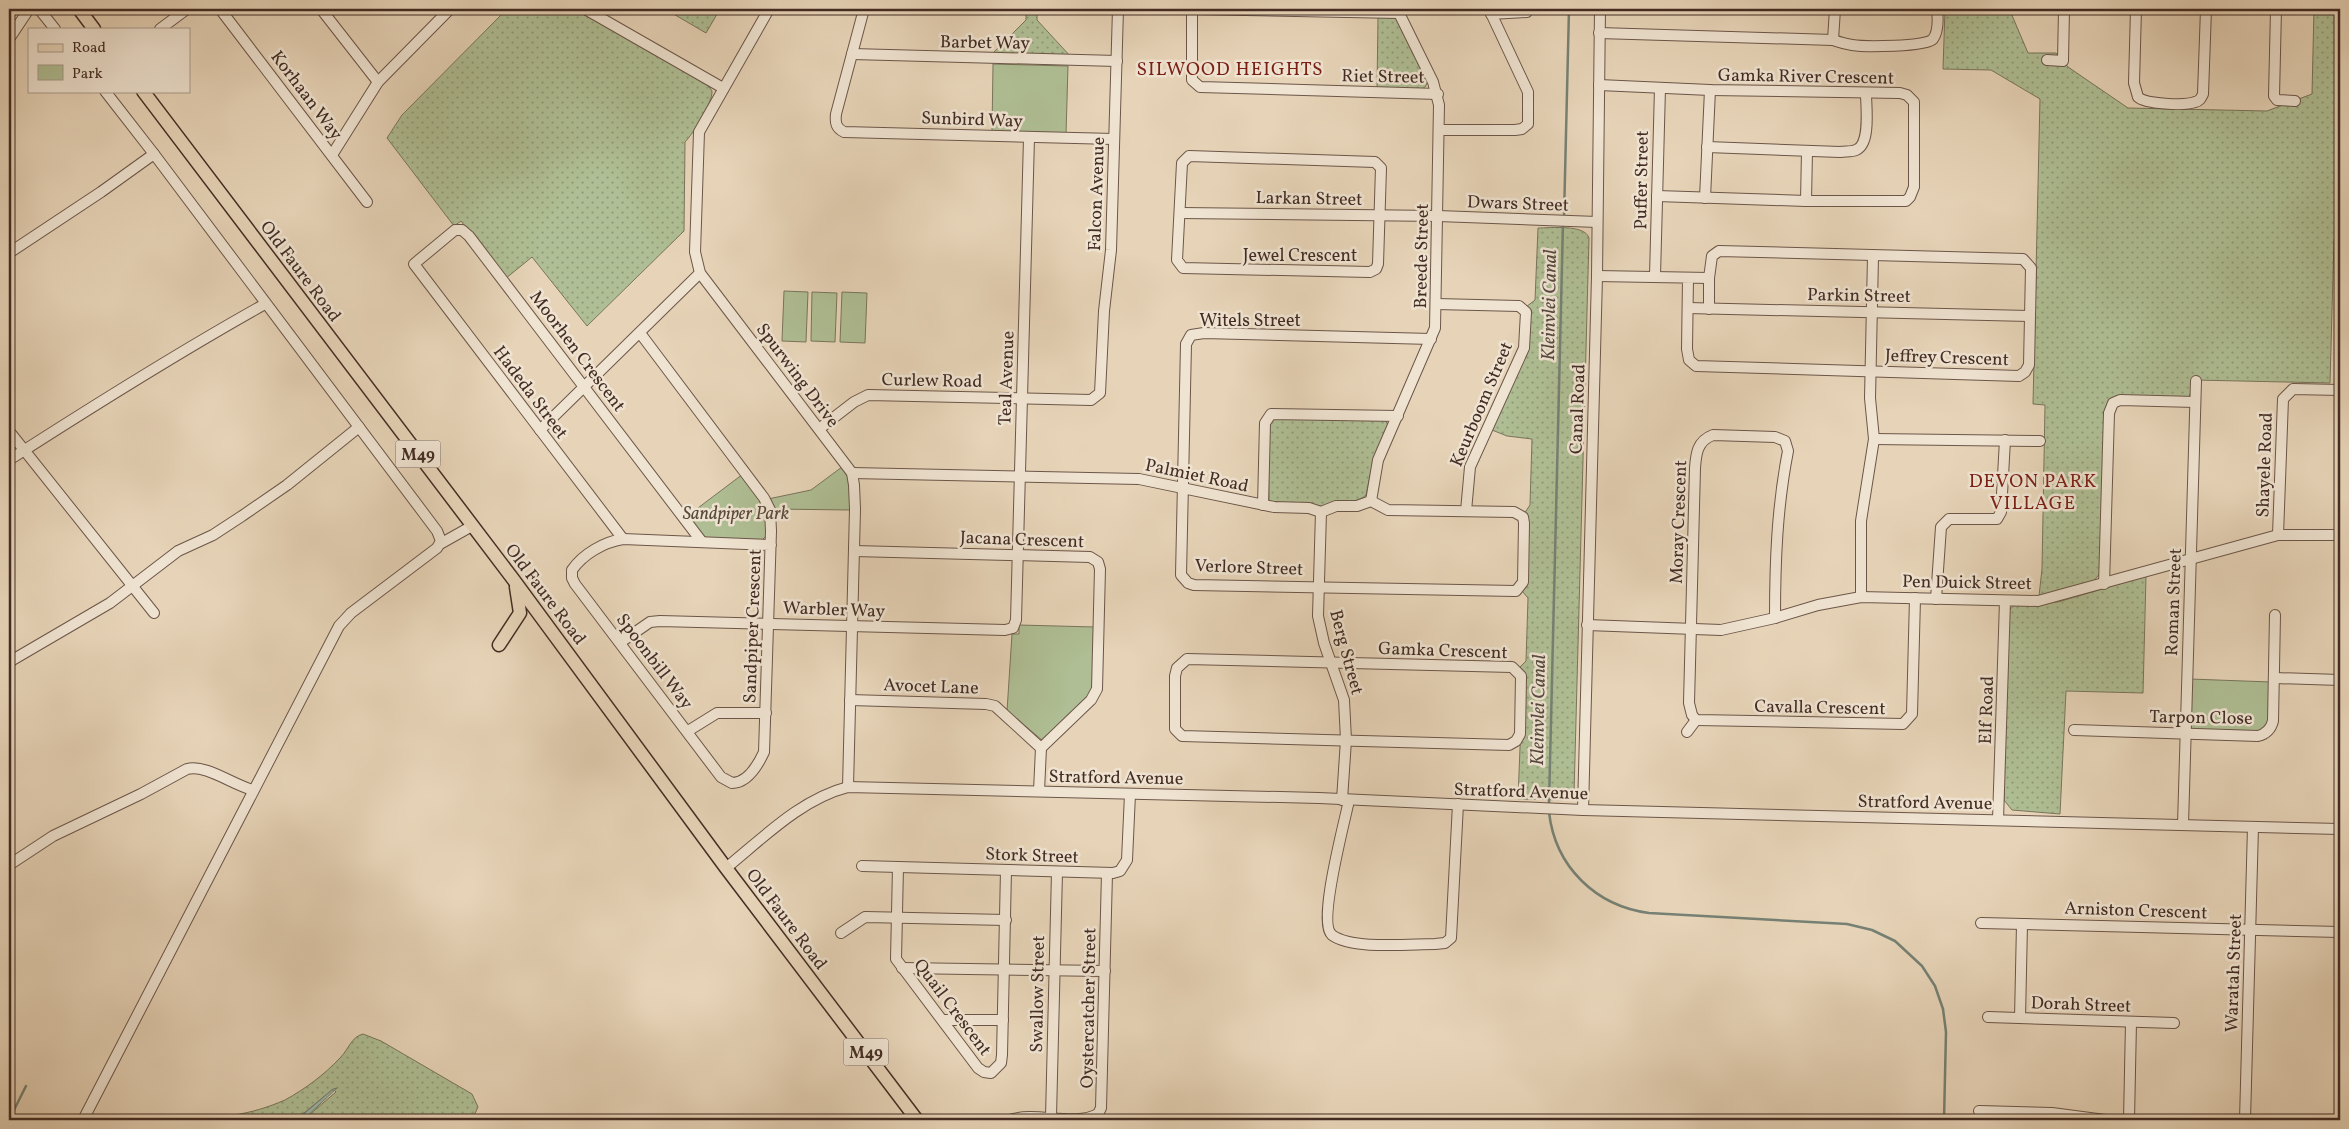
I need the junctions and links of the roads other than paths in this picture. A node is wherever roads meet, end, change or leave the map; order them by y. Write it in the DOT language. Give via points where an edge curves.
graph roads {
  1 [pos="29,9"];
  2 [pos="39,9"];
  3 [pos="78,9"];
  4 [pos="186,9"];
  5 [pos="220,9"];
  6 [pos="450,9"];
  7 [pos="585,9"];
  8 [pos="769,9"];
  9 [pos="864,9"];
  10 [pos="1118,9"];
  11 [pos="1192,9"];
  12 [pos="1600,9"];
  13 [pos="1835,9"];
  14 [pos="1937,9"];
  15 [pos="2064,9"];
  16 [pos="2136,9"];
  17 [pos="2206,9"];
  18 [pos="2276,9"];
  19 [pos="327,11"];
  20 [pos="1398,11"];
  21 [pos="1490,11"];
  22 [pos="1527,12"];
  23 [pos="54,28"];
  24 [pos="93,28"];
  25 [pos="161,28"];
  26 [pos="1599,32"];
  27 [pos="9,38"];
  28 [pos="1833,40"];
  29 [pos="852,54"];
  30 [pos="2047,60"];
  31 [pos="1116,61"];
  32 [pos="378,82"];
  33 [pos="1598,85"];
  34 [pos="723,88"];
  35 [pos="1660,88"];
  36 [pos="1710,90"];
  37 [pos="106,92"];
  38 [pos="144,92"];
  39 [pos="1438,94"];
  40 [pos="1866,94"];
  41 [pos="2295,101"];
  42 [pos="1440,130"];
  43 [pos="1028,138"];
  44 [pos="1114,139"];
  45 [pos="1707,147"];
  46 [pos="1807,151"];
  47 [pos="154,154"];
  48 [pos="332,156"];
  49 [pos="1656,196"];
  50 [pos="1705,198"];
  51 [pos="1806,201"];
  52 [pos="367,202"];
  53 [pos="1180,213"];
  54 [pos="1381,215"];
  55 [pos="1438,216"];
  56 [pos="1594,222"];
  57 [pos="9,253"];
  58 [pos="1873,256"];
  59 [pos="414,264"];
  60 [pos="700,273"];
  61 [pos="1597,276"];
  62 [pos="1655,276"];
  63 [pos="1688,278"];
  64 [pos="1708,278"];
  65 [pos="265,304"];
  66 [pos="1436,304"];
  67 [pos="1688,308"];
  68 [pos="1709,309"];
  69 [pos="1872,312"];
  70 [pos="2030,316"];
  71 [pos="640,333"];
  72 [pos="1432,339"];
  73 [pos="1871,371"];
  74 [pos="1101,380"];
  75 [pos="2196,381"];
  76 [pos="584,387"];
  77 [pos="2340,390"];
  78 [pos="1022,398"];
  79 [pos="2195,402"];
  80 [pos="1398,416"];
  81 [pos="359,427"];
  82 [pos="819,429"];
  83 [pos="540,430"];
  84 [pos="9,431"];
  85 [pos="1874,439"];
  86 [pos="2005,440"];
  87 [pos="2040,441"];
  88 [pos="25,450"];
  89 [pos="9,460"];
  90 [pos="852,472"];
  91 [pos="1019,476"];
  92 [pos="1182,487"];
  93 [pos="1371,501"];
  94 [pos="1263,505"];
  95 [pos="1466,511"];
  96 [pos="1321,512"];
  97 [pos="472,526"];
  98 [pos="2340,534"];
  99 [pos="2278,535"];
  100 [pos="622,539"];
  101 [pos="702,542"];
  102 [pos="440,544"];
  103 [pos="771,545"];
  104 [pos="854,551"];
  105 [pos="1018,554"];
  106 [pos="2190,560"];
  107 [pos="513,579"];
  108 [pos="2104,584"];
  109 [pos="1318,586"];
  110 [pos="133,587"];
  111 [pos="1861,597"];
  112 [pos="1915,598"];
  113 [pos="1936,599"];
  114 [pos="2005,601"];
  115 [pos="154,613"];
  116 [pos="2275,615"];
  117 [pos="1775,618"];
  118 [pos="1016,620"];
  119 [pos="769,623"];
  120 [pos="852,626"];
  121 [pos="1587,626"];
  122 [pos="1692,630"];
  123 [pos="621,642"];
  124 [pos="499,645"];
  125 [pos="9,662"];
  126 [pos="1332,663"];
  127 [pos="2274,678"];
  128 [pos="2340,680"];
  129 [pos="850,700"];
  130 [pos="766,713"];
  131 [pos="1696,720"];
  132 [pos="2074,730"];
  133 [pos="688,731"];
  134 [pos="1687,732"];
  135 [pos="2185,733"];
  136 [pos="1346,740"];
  137 [pos="1040,748"];
  138 [pos="721,777"];
  139 [pos="848,787"];
  140 [pos="253,790"];
  141 [pos="1039,792"];
  142 [pos="1130,794"];
  143 [pos="1346,800"];
  144 [pos="1458,804"];
  145 [pos="1583,810"];
  146 [pos="1998,820"];
  147 [pos="2183,825"];
  148 [pos="2253,827"];
  149 [pos="2340,829"];
  150 [pos="9,866"];
  151 [pos="862,866"];
  152 [pos="898,867"];
  153 [pos="726,868"];
  154 [pos="1006,870"];
  155 [pos="1057,872"];
  156 [pos="1107,873"];
  157 [pos="896,916"];
  158 [pos="1006,920"];
  159 [pos="1982,922"];
  160 [pos="2022,924"];
  161 [pos="2250,930"];
  162 [pos="2340,932"];
  163 [pos="841,933"];
  164 [pos="902,968"];
  165 [pos="1005,970"];
  166 [pos="1053,970"];
  167 [pos="1105,971"];
  168 [pos="1988,1017"];
  169 [pos="2020,1018"];
  170 [pos="944,1020"];
  171 [pos="1003,1020"];
  172 [pos="2131,1022"];
  173 [pos="2174,1023"];
  174 [pos="1979,1111"];
  175 [pos="2019,1116"];
  176 [pos="1051,1117"];
  177 [pos="1093,1118"];
  178 [pos="83,1120"];
  179 [pos="917,1120"];
  180 [pos="1010,1120"];
  181 [pos="2105,1120"];
  182 [pos="2129,1120"];
  183 [pos="2245,1120"];
  1 -- 27 [label="street"];
  2 -- 23 [label="street"];
  3 -- 24 [label="main road"];
  4 -- 25 [label="street"];
  5 -- 48 [label="street, Korhaan Way"];
  6 -- 32 [label="street"];
  7 -- 34 [label="street"];
  8 -- 34 [label="street, Spurwing Drive"];
  9 -- 29 [label="street"];
  10 -- 31 [label="street, Falcon Avenue"];
  11 -- 20 [label="street"];
  11 -- 39 [label="street, Riet Street" via="1192,80 1200,87"];
  12 -- 26 [label="street, Canal Road"];
  13 -- 28 [label="street"];
  14 -- 28 [label="street" via="1937,28 1929,42 1875,46"];
  15 -- 30 [label="street" via="2063,61"];
  16 -- 17 [label="street" via="2134,83 2138,97 2147,102 2189,104 2203,94"];
  18 -- 41 [label="street" via="2274,96 2279,101"];
  19 -- 32 [label="street"];
  20 -- 39 [label="street, Breede Street"];
  21 -- 22 [label="street"];
  21 -- 42 [label="street" via="1528,92 1528,124 1515,130"];
  26 -- 28 [label="street"];
  26 -- 33 [label="street, Canal Road"];
  29 -- 31 [label="street, Barbet Way"];
  29 -- 43 [label="street, Sunbird Way" via="835,120 844,132"];
  31 -- 44 [label="street, Falcon Avenue"];
  32 -- 48 [label="street"];
  33 -- 35 [label="street"];
  33 -- 56 [label="street, Canal Road"];
  34 -- 60 [label="street, Spurwing Drive" via="702,124 697,140 695,252"];
  35 -- 36 [label="street"];
  35 -- 49 [label="street, Puffer Street"];
  36 -- 40 [label="street, Gamka River Crescent"];
  36 -- 45 [label="street, Gamka River Crescent"];
  37 -- 47 [label="street"];
  38 -- 97 [label="main road, Old Faure Road / M49"];
  39 -- 42 [label="street, Breede Street"];
  40 -- 46 [label="street" via="1866,137 1857,150"];
  40 -- 51 [label="street, Gamka River Crescent" via="1900,93 1914,102 1914,187 1910,197 1898,202"];
  42 -- 55 [label="street, Breede Street"];
  43 -- 44 [label="street, Sunbird Way"];
  43 -- 78 [label="street, Teal Avenue"];
  44 -- 74 [label="street, Falcon Avenue" via="1111,250"];
  45 -- 46 [label="street"];
  45 -- 50 [label="street, Gamka River Crescent"];
  46 -- 51 [label="street"];
  47 -- 57 [label="street"];
  47 -- 65 [label="street"];
  48 -- 52 [label="street, Korhaan Way"];
  49 -- 50 [label="street, Gamka River Crescent"];
  49 -- 62 [label="street, Puffer Street"];
  50 -- 51 [label="street, Gamka River Crescent"];
  53 -- 54 [label="street, Larkan Street"];
  53 -- 54 [label="street, Jewel Crescent" via="1182,164 1189,156 1194,156 1375,162 1381,168"];
  53 -- 54 [label="street, Jewel Crescent" via="1177,260 1180,266 1192,270 1265,271 1373,271 1378,264"];
  54 -- 55 [label="street, Larkan Street"];
  55 -- 56 [label="street, Dwars Street"];
  55 -- 66 [label="street, Breede Street"];
  56 -- 61 [label="street, Canal Road"];
  58 -- 64 [label="street, Jeffrey Crescent" via="1719,251 1712,256"];
  58 -- 69 [label="street"];
  58 -- 70 [label="street, Jeffrey Crescent" via="2023,259 2031,268"];
  59 -- 76 [label="street, Moorhen Crescent" via="452,232 466,232"];
  59 -- 83 [label="street, Hadeda Street"];
  60 -- 71 [label="street"];
  60 -- 82 [label="street, Spurwing Drive"];
  61 -- 62 [label="street"];
  61 -- 121 [label="street, Canal Road"];
  62 -- 63 [label="street"];
  63 -- 64 [label="street"];
  63 -- 67 [label="street, Jeffrey Crescent"];
  64 -- 68 [label="street, Jeffrey Crescent"];
  65 -- 81 [label="street"];
  65 -- 88 [label="street" via="147,372"];
  66 -- 72 [label="street, Breede Street"];
  66 -- 95 [label="street, Keurboom Street" via="1519,306 1526,312 1524,348 1470,467"];
  67 -- 68 [label="street, Parkin Street"];
  67 -- 73 [label="street, Jeffrey Crescent" via="1688,355 1696,366"];
  68 -- 69 [label="street, Parkin Street"];
  69 -- 70 [label="street, Parkin Street"];
  69 -- 73 [label="street"];
  70 -- 73 [label="street, Jeffrey Crescent" via="2030,360 2019,376"];
  71 -- 76 [label="street"];
  71 -- 103 [label="street, Sandpiper Crescent" via="764,498 771,517"];
  72 -- 80 [label="street, Breede Street"];
  72 -- 92 [label="street, Witels Street" via="1191,335 1186,344"];
  73 -- 85 [label="street"];
  74 -- 78 [label="street, Curlew Road" via="1100,393 1090,400"];
  75 -- 79 [label="street, Roman Street"];
  76 -- 83 [label="street"];
  76 -- 101 [label="street, Moorhen Crescent"];
  77 -- 99 [label="street, Shayele Road" via="2293,389 2283,399"];
  78 -- 82 [label="street, Curlew Road" via="868,395"];
  78 -- 91 [label="street, Teal Avenue"];
  79 -- 106 [label="street, Roman Street"];
  79 -- 108 [label="street" via="2120,400 2111,406"];
  80 -- 93 [label="street, Breede Street" via="1378,460"];
  80 -- 94 [label="street" via="1271,414 1265,423"];
  81 -- 102 [label="street" via="437,531"];
  81 -- 110 [label="street" via="287,485 213,535 178,551"];
  82 -- 90 [label="street, Spurwing Drive"];
  83 -- 100 [label="street, Hadeda Street"];
  84 -- 88 [label="street"];
  85 -- 86 [label="street"];
  85 -- 111 [label="street" via="1861,521"];
  86 -- 87 [label="street"];
  86 -- 113 [label="street" via="2001,512 1997,519 1954,518 1945,522 1939,535"];
  88 -- 89 [label="street"];
  88 -- 110 [label="street"];
  90 -- 91 [label="street, Palmiet Road"];
  90 -- 104 [label="street"];
  91 -- 92 [label="street, Palmiet Road" via="1139,479"];
  91 -- 105 [label="street, Teal Avenue"];
  92 -- 94 [label="street, Palmiet Road"];
  92 -- 109 [label="street, Verlore Street" via="1181,575 1188,583"];
  93 -- 95 [label="street" via="1388,510"];
  93 -- 96 [label="street, Palmiet Road" via="1357,506 1336,506"];
  94 -- 96 [label="street, Palmiet Road" via="1309,508"];
  95 -- 109 [label="street, Verlore Street" via="1514,512 1523,517 1523,582 1516,591"];
  96 -- 109 [label="street, Berg Street"];
  97 -- 102 [label="street"];
  97 -- 107 [label="main road, Old Faure Road / M49"];
  98 -- 99 [label="street, Pen Duick Street"];
  99 -- 106 [label="street, Pen Duick Street"];
  100 -- 101 [label="street"];
  100 -- 123 [label="street, Spoonbill Way" via="605,544 572,570 572,578"];
  101 -- 103 [label="street"];
  102 -- 140 [label="street" via="351,613 339,626"];
  103 -- 119 [label="street, Sandpiper Crescent"];
  104 -- 105 [label="street, Jacana Crescent"];
  104 -- 120 [label="street"];
  105 -- 118 [label="street, Teal Avenue"];
  105 -- 137 [label="street, Jacana Crescent" via="1090,557 1098,562 1100,569 1096,693"];
  106 -- 108 [label="street, Pen Duick Street"];
  106 -- 135 [label="street, Roman Street"];
  107 -- 124 [label="main road" via="520,613"];
  107 -- 153 [label="main road, Old Faure Road / M49"];
  108 -- 114 [label="street, Pen Duick Street" via="2049,599"];
  109 -- 126 [label="street, Berg Street" via="1320,629"];
  110 -- 115 [label="street"];
  110 -- 125 [label="street"];
  111 -- 112 [label="street, Pen Duick Street"];
  111 -- 117 [label="street, Pen Duick Street"];
  112 -- 113 [label="street, Pen Duick Street"];
  112 -- 131 [label="street, Cavalla Crescent" via="1912,714 1903,724"];
  113 -- 114 [label="street, Pen Duick Street"];
  114 -- 146 [label="street, Elf Road"];
  116 -- 127 [label="street, Tarpon Close"];
  117 -- 122 [label="street, Pen Duick Street" via="1721,630"];
  117 -- 122 [label="street, Moray Crescent" via="1778,520 1787,445 1775,437 1713,435 1704,440 1696,451"];
  118 -- 120 [label="street, Warbler Way" via="1013,628 1008,630"];
  119 -- 120 [label="street, Warbler Way"];
  119 -- 123 [label="street, Warbler Way" via="655,621"];
  119 -- 130 [label="street, Sandpiper Crescent"];
  120 -- 129 [label="street"];
  121 -- 122 [label="street, Pen Duick Street"];
  121 -- 145 [label="street, Canal Road"];
  122 -- 131 [label="street" via="1689,703"];
  123 -- 133 [label="street, Spoonbill Way"];
  126 -- 136 [label="street, Berg Street" via="1344,700"];
  126 -- 136 [label="street" via="1187,659 1177,668 1175,676 1175,729 1188,737"];
  126 -- 136 [label="street, Gamka Crescent" via="1512,667 1521,676 1520,734 1512,744"];
  127 -- 128 [label="street"];
  127 -- 135 [label="street, Tarpon Close" via="2273,721 2265,734"];
  129 -- 137 [label="street, Avocet Lane" via="991,705 1000,709"];
  129 -- 139 [label="street"];
  130 -- 133 [label="street" via="717,714"];
  130 -- 138 [label="street, Sandpiper Crescent" via="764,752 756,770 737,783"];
  131 -- 134 [label="street"];
  132 -- 135 [label="street, Tarpon Close"];
  133 -- 138 [label="street, Spoonbill Way"];
  135 -- 147 [label="street, Roman Street"];
  136 -- 143 [label="street, Berg Street"];
  137 -- 141 [label="street"];
  139 -- 141 [label="street, Stratford Avenue"];
  139 -- 153 [label="street, Stratford Avenue" via="802,807"];
  140 -- 150 [label="street" via="193,767 53,836"];
  140 -- 178 [label="street"];
  141 -- 142 [label="street, Stratford Avenue"];
  142 -- 143 [label="street, Stratford Avenue"];
  142 -- 156 [label="street" via="1127,860 1120,871"];
  143 -- 144 [label="street, Stratford Avenue"];
  143 -- 144 [label="street, Berg Street" via="1327,928 1341,939 1365,943 1435,944 1451,938"];
  144 -- 145 [label="street, Stratford Avenue"];
  145 -- 146 [label="street, Stratford Avenue"];
  146 -- 147 [label="street, Stratford Avenue"];
  147 -- 148 [label="street, Stratford Avenue"];
  148 -- 149 [label="street, Stratford Avenue"];
  148 -- 161 [label="street, Waratah Street"];
  151 -- 152 [label="street, Stork Street"];
  152 -- 154 [label="street, Stork Street"];
  152 -- 157 [label="street, Quail Crescent"];
  153 -- 179 [label="main road, Old Faure Road / M49"];
  154 -- 155 [label="street, Stork Street"];
  154 -- 158 [label="street, Quail Crescent"];
  155 -- 156 [label="street, Stork Street"];
  155 -- 166 [label="street, Swallow Street"];
  156 -- 167 [label="street, Oystercatcher Street"];
  157 -- 158 [label="street"];
  157 -- 163 [label="street" via="865,917"];
  157 -- 164 [label="street, Quail Crescent" via="896,954"];
  158 -- 165 [label="street, Quail Crescent"];
  159 -- 160 [label="street, Arniston Crescent"];
  160 -- 161 [label="street, Arniston Crescent"];
  160 -- 169 [label="street"];
  161 -- 162 [label="street, Arniston Crescent"];
  161 -- 183 [label="street, Waratah Street"];
  164 -- 165 [label="street"];
  164 -- 170 [label="street, Quail Crescent"];
  165 -- 166 [label="street"];
  165 -- 171 [label="street, Quail Crescent"];
  166 -- 167 [label="street"];
  166 -- 176 [label="street, Swallow Street"];
  167 -- 177 [label="street, Oystercatcher Street" via="1102,1102"];
  168 -- 169 [label="street, Dorah Street"];
  169 -- 172 [label="street, Dorah Street"];
  170 -- 171 [label="street"];
  170 -- 171 [label="street, Quail Crescent" via="978,1068 991,1073 1001,1063"];
  172 -- 173 [label="street, Dorah Street"];
  172 -- 182 [label="street"];
  174 -- 175 [label="street"];
  175 -- 181 [label="street" via="2052,1113"];
  176 -- 177 [label="street, Oystercatcher Street"];
  176 -- 180 [label="street, Oystercatcher Street"];
}
